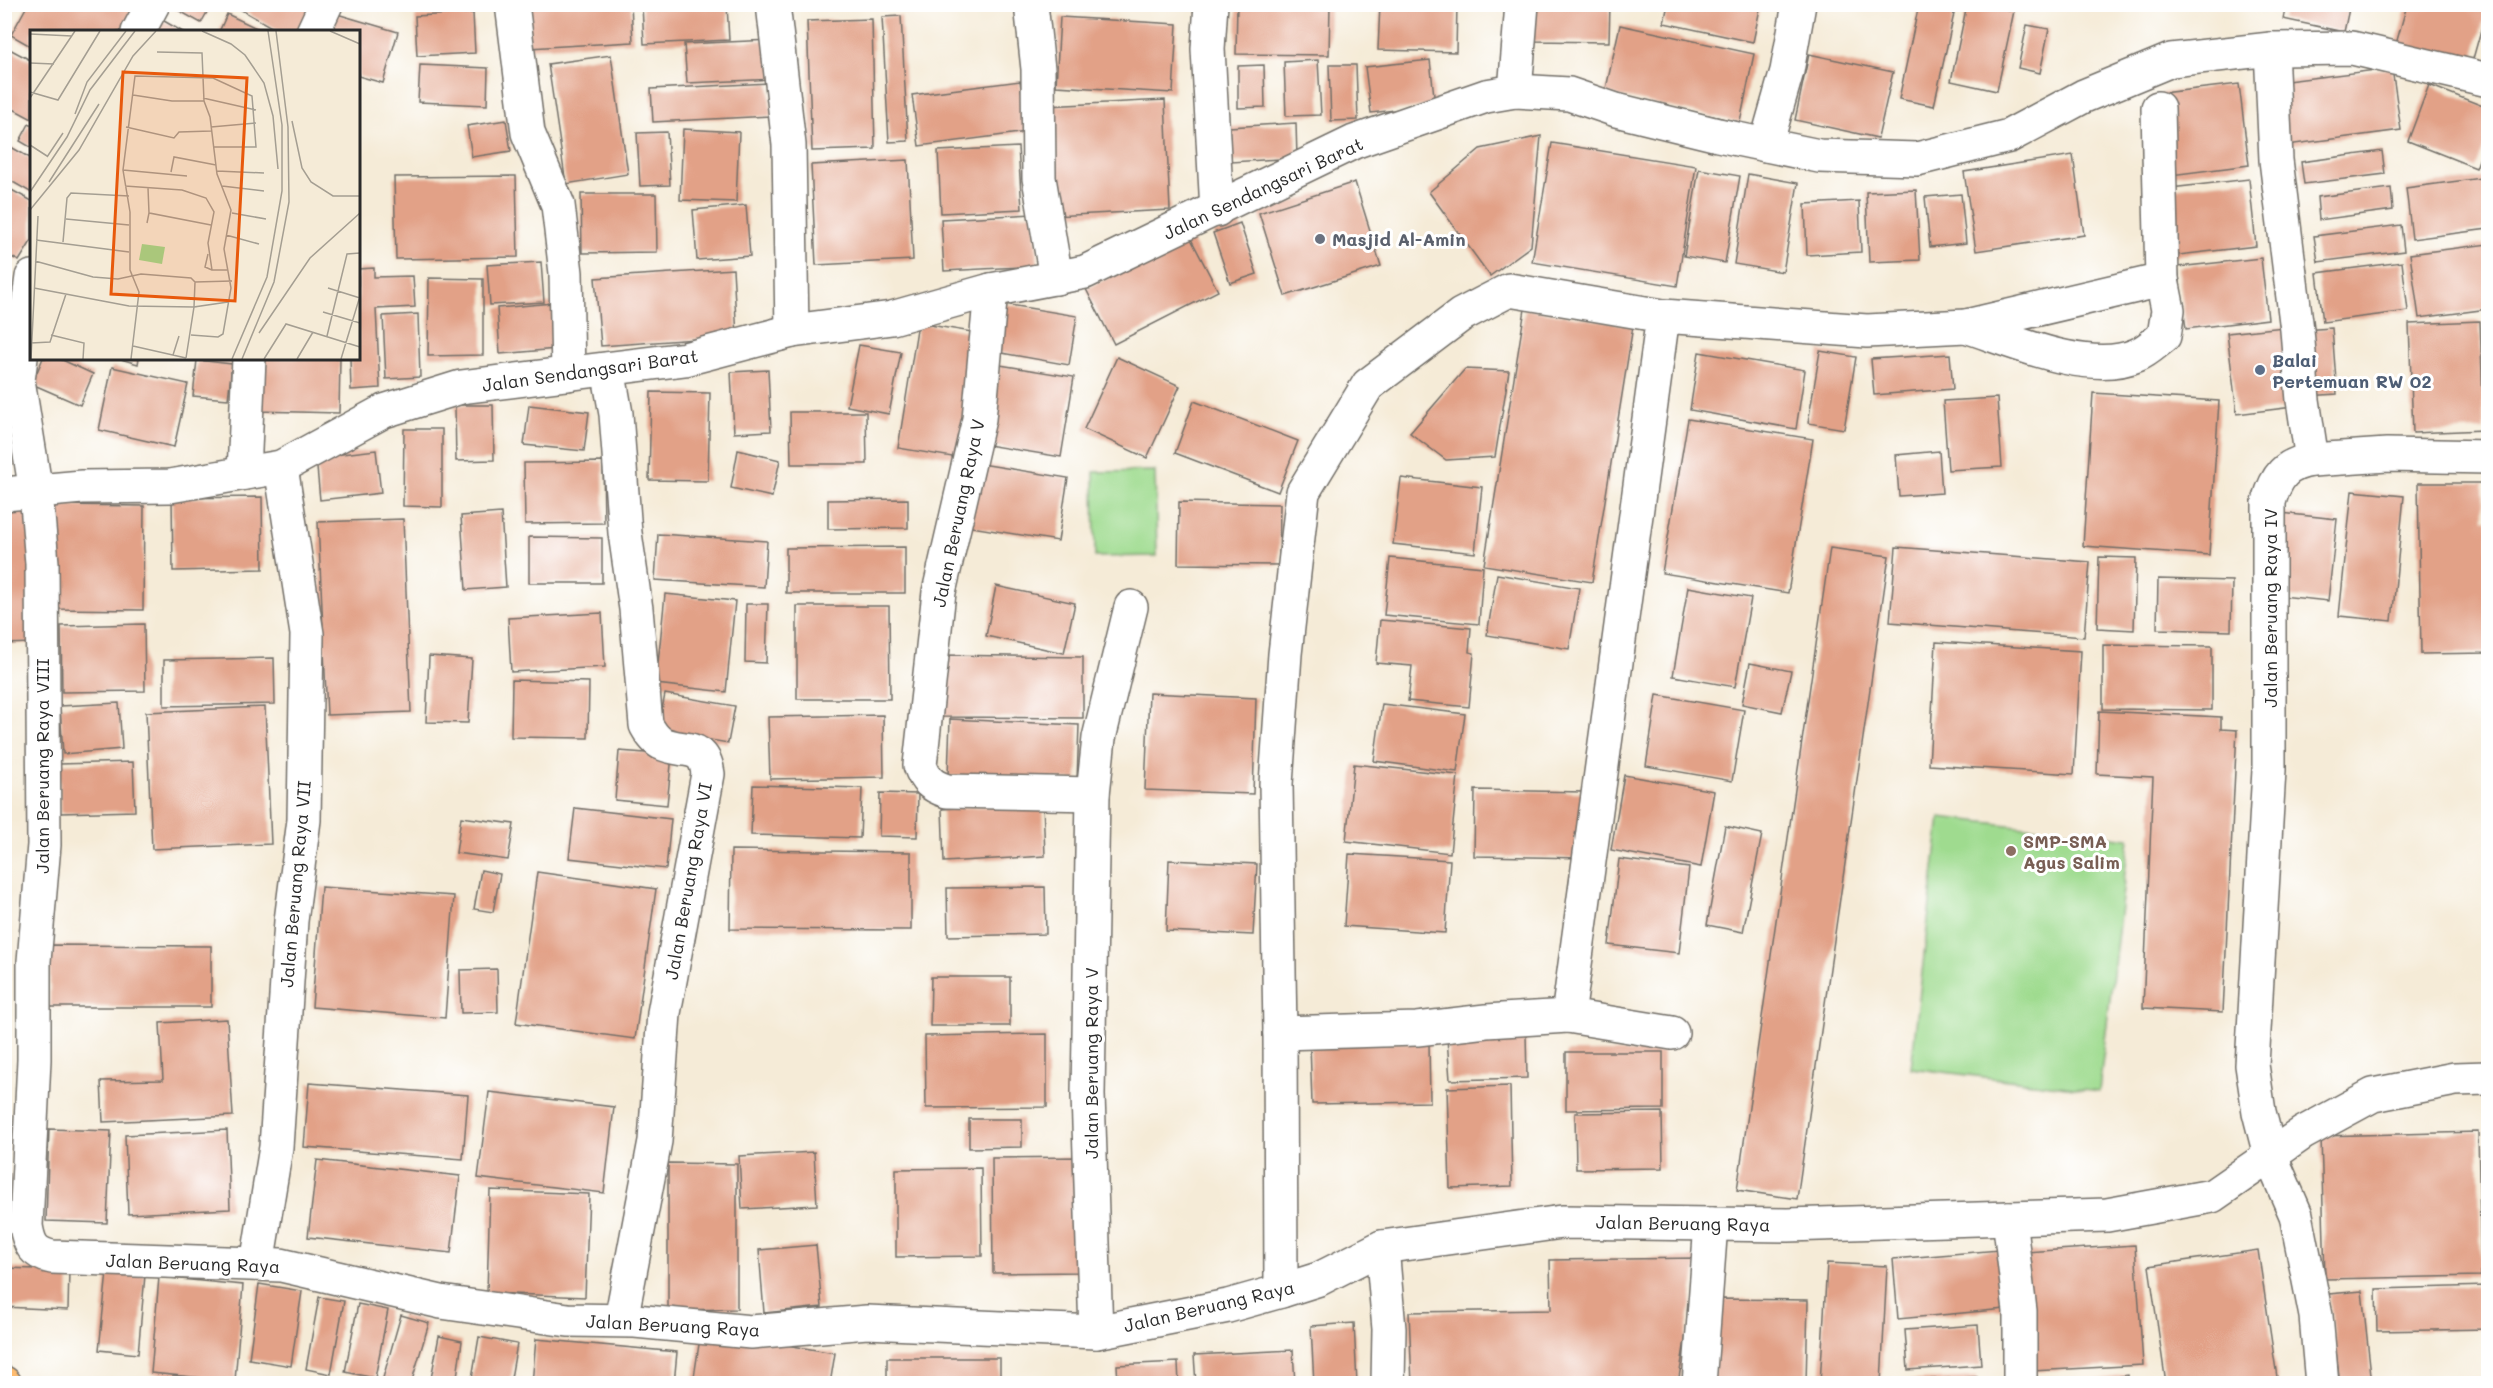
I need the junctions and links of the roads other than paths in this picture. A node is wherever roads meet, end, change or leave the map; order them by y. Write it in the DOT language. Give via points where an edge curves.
graph roads {
  1 [pos="153,4"];
  2 [pos="327,4"];
  3 [pos="512,4"];
  4 [pos="773,4"];
  5 [pos="1031,4"];
  6 [pos="1211,4"];
  7 [pos="1521,4"];
  8 [pos="1799,4"];
  9 [pos="139,30"];
  10 [pos="314,30"];
  11 [pos="2271,48"];
  12 [pos="2488,80"];
  13 [pos="1515,92"];
  14 [pos="2158,108"];
  15 [pos="1766,145"];
  16 [pos="1217,210"];
  17 [pos="1056,278"];
  18 [pos="2163,279"];
  19 [pos="991,290"];
  20 [pos="30,292"];
  21 [pos="1663,316"];
  22 [pos="1966,326"];
  23 [pos="792,331"];
  24 [pos="249,360"];
  25 [pos="608,369"];
  26 [pos="568,374"];
  27 [pos="2488,457"];
  28 [pos="2313,460"];
  29 [pos="281,467"];
  30 [pos="244,473"];
  31 [pos="36,492"];
  32 [pos="4,494"];
  33 [pos="1131,607"];
  34 [pos="1093,794"];
  35 [pos="1568,1016"];
  36 [pos="1672,1033"];
  37 [pos="1280,1034"];
  38 [pos="2488,1078"];
  39 [pos="2270,1155"];
  40 [pos="2009,1218"];
  41 [pos="1711,1224"];
  42 [pos="1382,1247"];
  43 [pos="39,1254"];
  44 [pos="257,1264"];
  45 [pos="1281,1291"];
  46 [pos="621,1320"];
  47 [pos="1096,1332"];
  48 [pos="1388,1383"];
  49 [pos="1699,1383"];
  50 [pos="2020,1383"];
  51 [pos="2322,1383"];
  1 -- 9 [label="street"];
  2 -- 10 [label="street"];
  3 -- 26 [label="street" via="528,133 558,205 566,273"];
  4 -- 23 [label="street" via="789,145"];
  5 -- 17 [label="street" via="1038,69 1039,178"];
  6 -- 16 [label="street" via="1208,49"];
  7 -- 13 [label="street"];
  8 -- 15 [label="street" via="1787,71"];
  11 -- 12 [label="street, Jalan Sendangsari Barat" via="2352,48"];
  11 -- 15 [label="street, Jalan Sendangsari Barat" via="2171,60 2084,96 2009,136 1917,159 1819,156"];
  11 -- 28 [label="street" via="2276,160"];
  13 -- 15 [label="street, Jalan Sendangsari Barat" via="1569,94 1616,110"];
  13 -- 16 [label="street, Jalan Sendangsari Barat" via="1486,96 1354,142"];
  14 -- 18 [label="street"];
  16 -- 17 [label="street, Jalan Sendangsari Barat" via="1084,272"];
  17 -- 19 [label="street, Jalan Sendangsari Barat"];
  18 -- 22 [label="street"];
  18 -- 22 [label="street" via="2168,310 2164,336 2137,355 2101,362 2046,354"];
  19 -- 23 [label="street, Jalan Sendangsari Barat" via="892,318"];
  19 -- 34 [label="street, Jalan Beruang Raya V" via="980,419 939,592 920,765 925,779 934,787 947,790"];
  20 -- 31 [label="street, Jalan Beruang Raya VIII" via="18,380"];
  21 -- 22 [label="street" via="1867,331"];
  21 -- 35 [label="street"];
  21 -- 37 [label="street" via="1509,290 1461,315 1368,385 1303,492 1285,654 1276,784"];
  23 -- 25 [label="street, Jalan Sendangsari Barat" via="685,359"];
  24 -- 30 [label="street"];
  25 -- 26 [label="street, Jalan Sendangsari Barat"];
  25 -- 46 [label="street, Jalan Beruang Raya VI" via="616,414 646,725 662,743 701,754 708,774 664,1013 655,1141"];
  26 -- 29 [label="street, Jalan Sendangsari Barat" via="461,387 384,411"];
  27 -- 28 [label="street, Jalan Beruang Raya IV" via="2387,455"];
  28 -- 39 [label="street, Jalan Beruang Raya IV" via="2288,469 2275,481 2269,502 2269,770 2252,1065"];
  29 -- 30 [label="street, Jalan Sendangsari Barat"];
  29 -- 44 [label="street, Jalan Beruang Raya VII" via="307,634 304,820 291,921 276,1147"];
  30 -- 31 [label="street, Jalan Sendangsari Barat" via="170,486"];
  31 -- 32 [label="street"];
  31 -- 43 [label="street, Jalan Beruang Raya VIII" via="42,563 44,845 34,961 26,1226 29,1244"];
  33 -- 34 [label="street, Jalan Beruang Raya V" via="1099,738"];
  34 -- 47 [label="street, Jalan Beruang Raya V" via="1088,1095"];
  35 -- 36 [label="street"];
  35 -- 37 [label="street" via="1417,1029"];
  37 -- 45 [label="street"];
  38 -- 39 [label="street, Jalan Beruang Raya" via="2455,1079 2373,1095 2303,1132"];
  39 -- 40 [label="street, Jalan Beruang Raya" via="2212,1196 2107,1215"];
  39 -- 51 [label="street, Jalan Beruang Raya IV" via="2296,1215 2316,1316"];
  40 -- 41 [label="street, Jalan Beruang Raya"];
  40 -- 50 [label="street" via="2020,1311"];
  41 -- 42 [label="street, Jalan Beruang Raya" via="1562,1222"];
  41 -- 49 [label="street"];
  42 -- 45 [label="street, Jalan Beruang Raya" via="1319,1279"];
  42 -- 48 [label="street" via="1389,1329"];
  43 -- 44 [label="street, Jalan Beruang Raya"];
  44 -- 46 [label="street, Jalan Beruang Raya" via="281,1265 441,1302 568,1320"];
  45 -- 47 [label="street, Jalan Beruang Raya" via="1228,1306"];
  46 -- 47 [label="street, Jalan Beruang Raya" via="751,1332 867,1322"];
}
